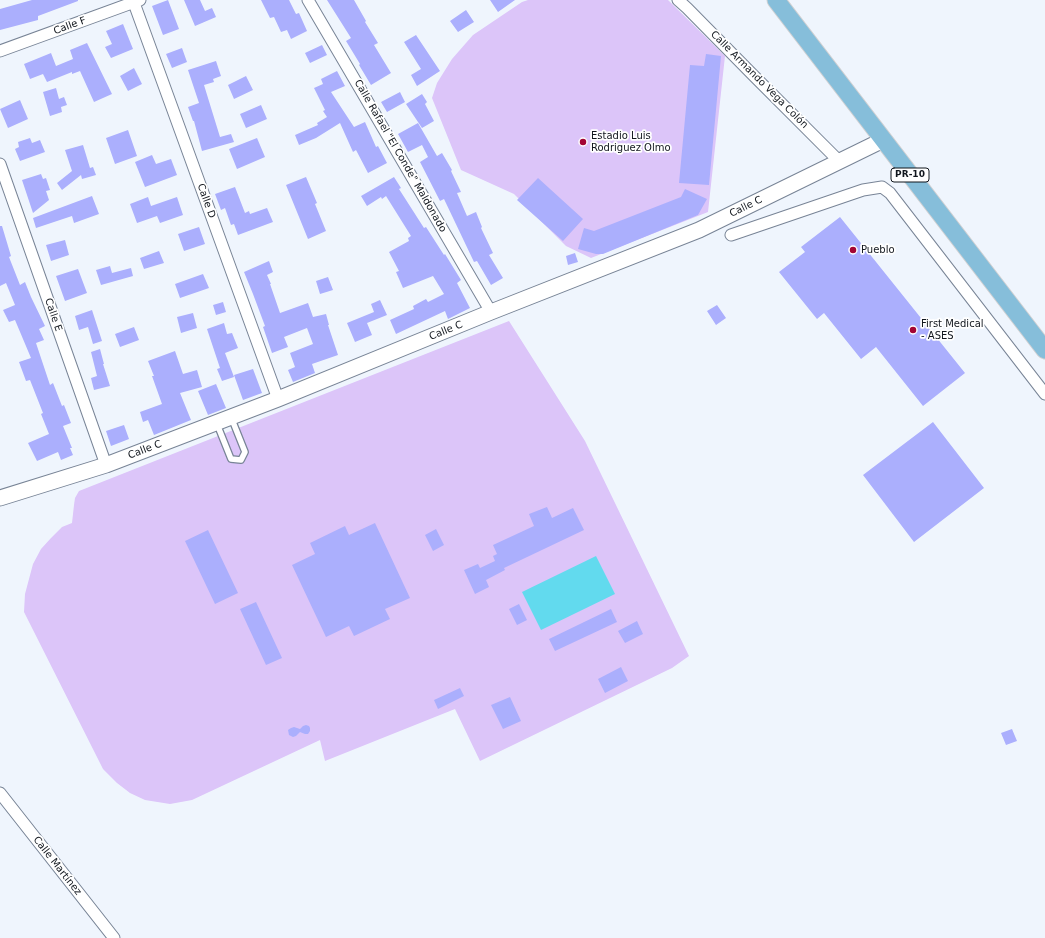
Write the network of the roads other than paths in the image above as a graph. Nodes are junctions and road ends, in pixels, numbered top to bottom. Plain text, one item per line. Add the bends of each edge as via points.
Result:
1 (308, 0) edge
2 (678, 0) edge
3 (776, 0) edge
4 (137, 1) edge
5 (688, 4) edge
6 (0, 51) edge
7 (883, 140) junction
8 (839, 161) junction
9 (0, 164) edge
10 (731, 235) dead end
11 (491, 312) junction
12 (1045, 350) edge
13 (1045, 394) edge
14 (278, 399) junction
15 (231, 417) junction
16 (216, 423) junction
17 (106, 465) junction
18 (0, 498) edge
19 (0, 793) edge
20 (114, 938) edge

1 - 11 street, Calle Rafael "El Conde" Maldonado
2 - 5 street, Calle Armando Vega Colón
3 - 7 main road, PR-10
4 - 6 street, Calle F
4 - 14 street, Calle D
5 - 8 street, Calle Armando Vega Colón via 754,76
7 - 8 street, Calle C
7 - 12 main road, PR-10
8 - 11 street, Calle C via 699,230
9 - 17 street, Calle E
10 - 13 street via 863,190 882,187 890,193
11 - 14 street, Calle C
14 - 15 street, Calle C
15 - 16 street, Calle C
15 - 16 lane via 245,452 242,460 230,459
16 - 17 street, Calle C
17 - 18 street, Calle C
19 - 20 street, Calle Martínez

